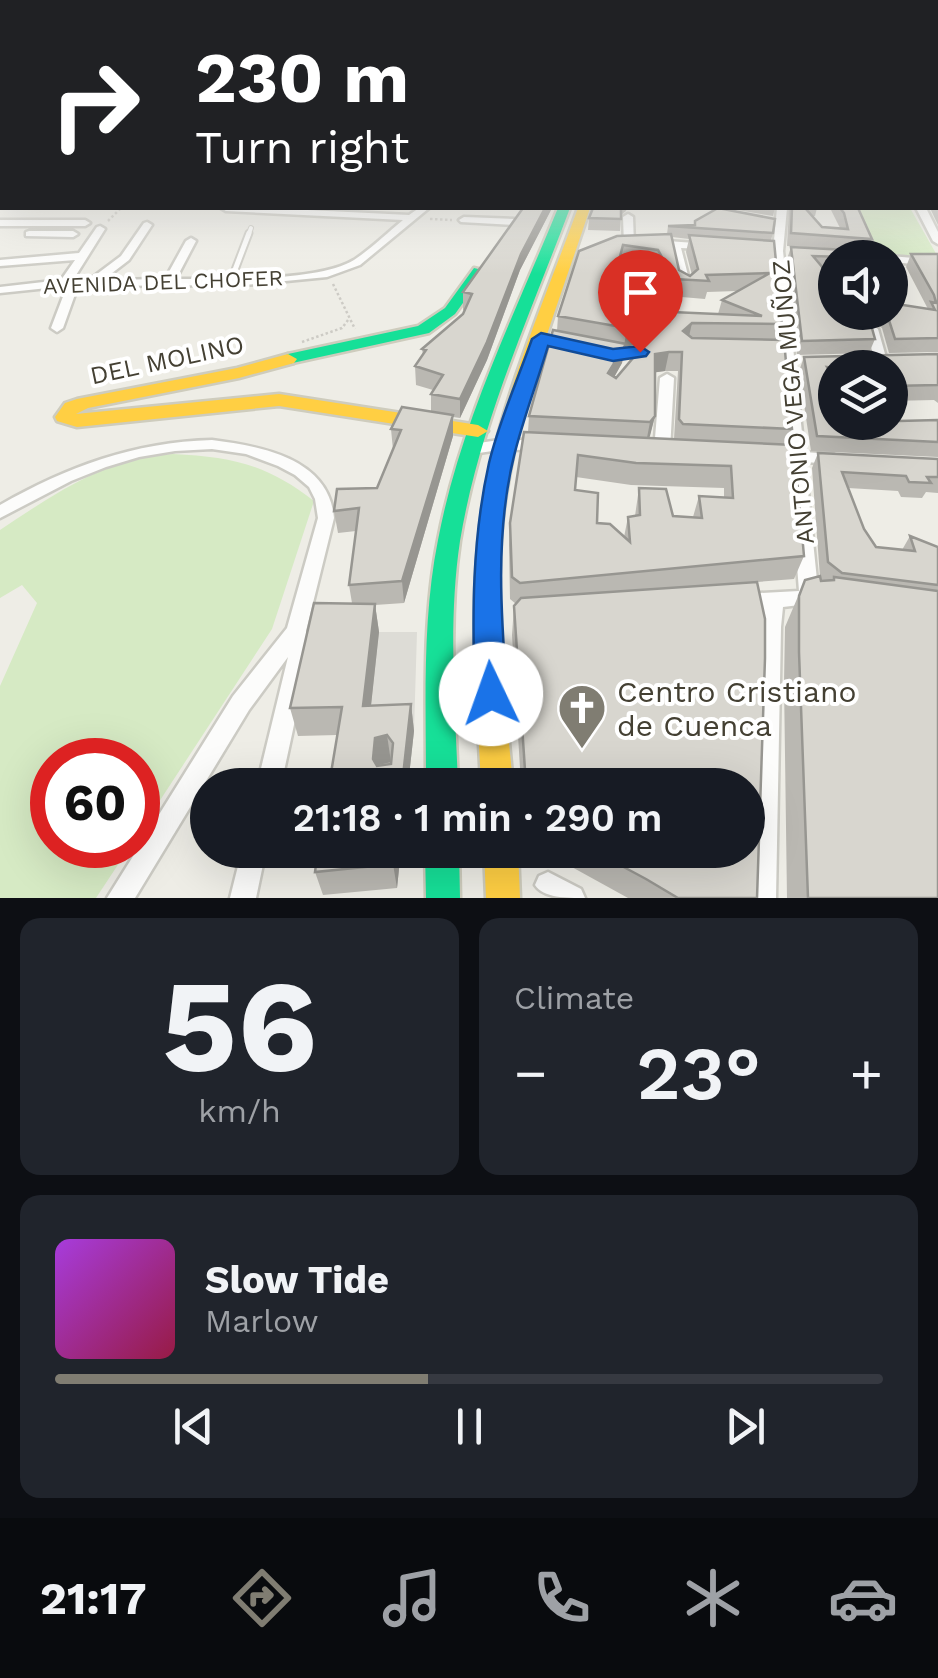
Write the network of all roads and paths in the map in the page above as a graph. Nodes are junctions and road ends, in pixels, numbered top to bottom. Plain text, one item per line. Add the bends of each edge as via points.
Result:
1 (120, 210) edge
2 (283, 210) edge
3 (421, 210) edge
4 (563, 210) edge
5 (584, 210) edge
6 (782, 210) edge
7 (922, 210) edge
8 (312, 211) edge
9 (518, 214) edge
10 (628, 217) dead end
11 (410, 218) junction
12 (464, 220) joint
13 (763, 222) edge
14 (0, 223) edge
15 (85, 223) dead end
16 (780, 224) junction
17 (862, 224) edge
18 (147, 225) dead end
19 (250, 228) dead end
20 (100, 229) joint
21 (0, 233) edge
22 (74, 234) dead end
23 (869, 240) edge
24 (191, 241) dead end
25 (938, 241) edge
26 (629, 244) junction
27 (675, 244) junction
28 (611, 246) edge
29 (713, 246) edge
30 (774, 251) junction
31 (796, 252) edge
32 (82, 256) junction
33 (908, 260) edge
34 (938, 262) edge
35 (0, 263) edge
36 (328, 274) junction
37 (93, 282) junction
38 (70, 283) junction
39 (168, 283) junction
40 (230, 283) junction
41 (685, 287) edge
42 (0, 290) edge
43 (349, 319) junction
44 (58, 328) dead end
45 (379, 340) junction
46 (317, 351) junction
47 (667, 378) dead end
48 (475, 440) junction
49 (506, 444) junction
50 (551, 446) edge
51 (643, 450) edge
52 (662, 450) junction
53 (679, 451) edge
54 (767, 455) edge
55 (799, 457) junction
56 (842, 460) edge
57 (0, 512) edge
58 (809, 596) junction
59 (775, 600) junction
60 (846, 601) edge
61 (718, 603) edge
62 (296, 630) junction
63 (273, 768) edge
64 (442, 768) edge
65 (496, 768) edge
66 (250, 868) edge
67 (442, 868) edge
68 (502, 868) edge
69 (548, 885) dead end
70 (120, 898) edge
71 (243, 898) edge
72 (443, 898) edge
73 (503, 898) edge
74 (572, 898) edge
75 (763, 898) edge

1 - 20 path
2 - 8 street
3 - 11 street, AVENIDA DEL CHOFER
4 - 48 main road
5 - 49 main road via 549,341
6 - 16 street, ANTONIO VEGA MUÑOZ
7 - 25 street
8 - 11 street
9 - 12 street
9 - 45 main road, DEL MOLINO via 439,322
10 - 26 street
11 - 12 path
11 - 36 street, AVENIDA DEL CHOFER via 356,263
13 - 16 street
14 - 15 street
16 - 30 street, ANTONIO VEGA MUÑOZ
17 - 23 lane
18 - 37 street via 124,258
19 - 40 lane
20 - 32 street
21 - 22 street
24 - 39 street
26 - 27 street
26 - 28 street
27 - 29 street
27 - 41 street
30 - 31 street
30 - 55 street, ANTONIO VEGA MUÑOZ
32 - 35 street
32 - 38 street
33 - 34 street
36 - 40 street, AVENIDA DEL CHOFER
36 - 43 path
37 - 38 street, AVENIDA DEL CHOFER
37 - 39 street, AVENIDA DEL CHOFER
38 - 42 street, AVENIDA DEL CHOFER
38 - 44 street
39 - 40 street, AVENIDA DEL CHOFER
43 - 45 path via 355,330
43 - 46 path via 342,328 302,342
45 - 46 main road, DEL MOLINO
46 - 48 main road, DEL MOLINO via 84,403 66,414 77,421 279,400 329,405
47 - 52 street
48 - 49 street
48 - 64 main road via 454,513 442,617
49 - 50 street
49 - 65 main road via 487,561
51 - 52 street
52 - 53 street
54 - 55 street
55 - 56 street
55 - 58 street, ANTONIO VEGA MUÑOZ
57 - 62 street via 82,470 152,451 212,446 266,454 306,474 326,504
58 - 59 street
58 - 60 street
59 - 61 street
59 - 75 street
62 - 63 street via 298,660
62 - 70 street via 241,704
66 - 71 street
67 - 72 main road
68 - 73 main road
69 - 74 street

